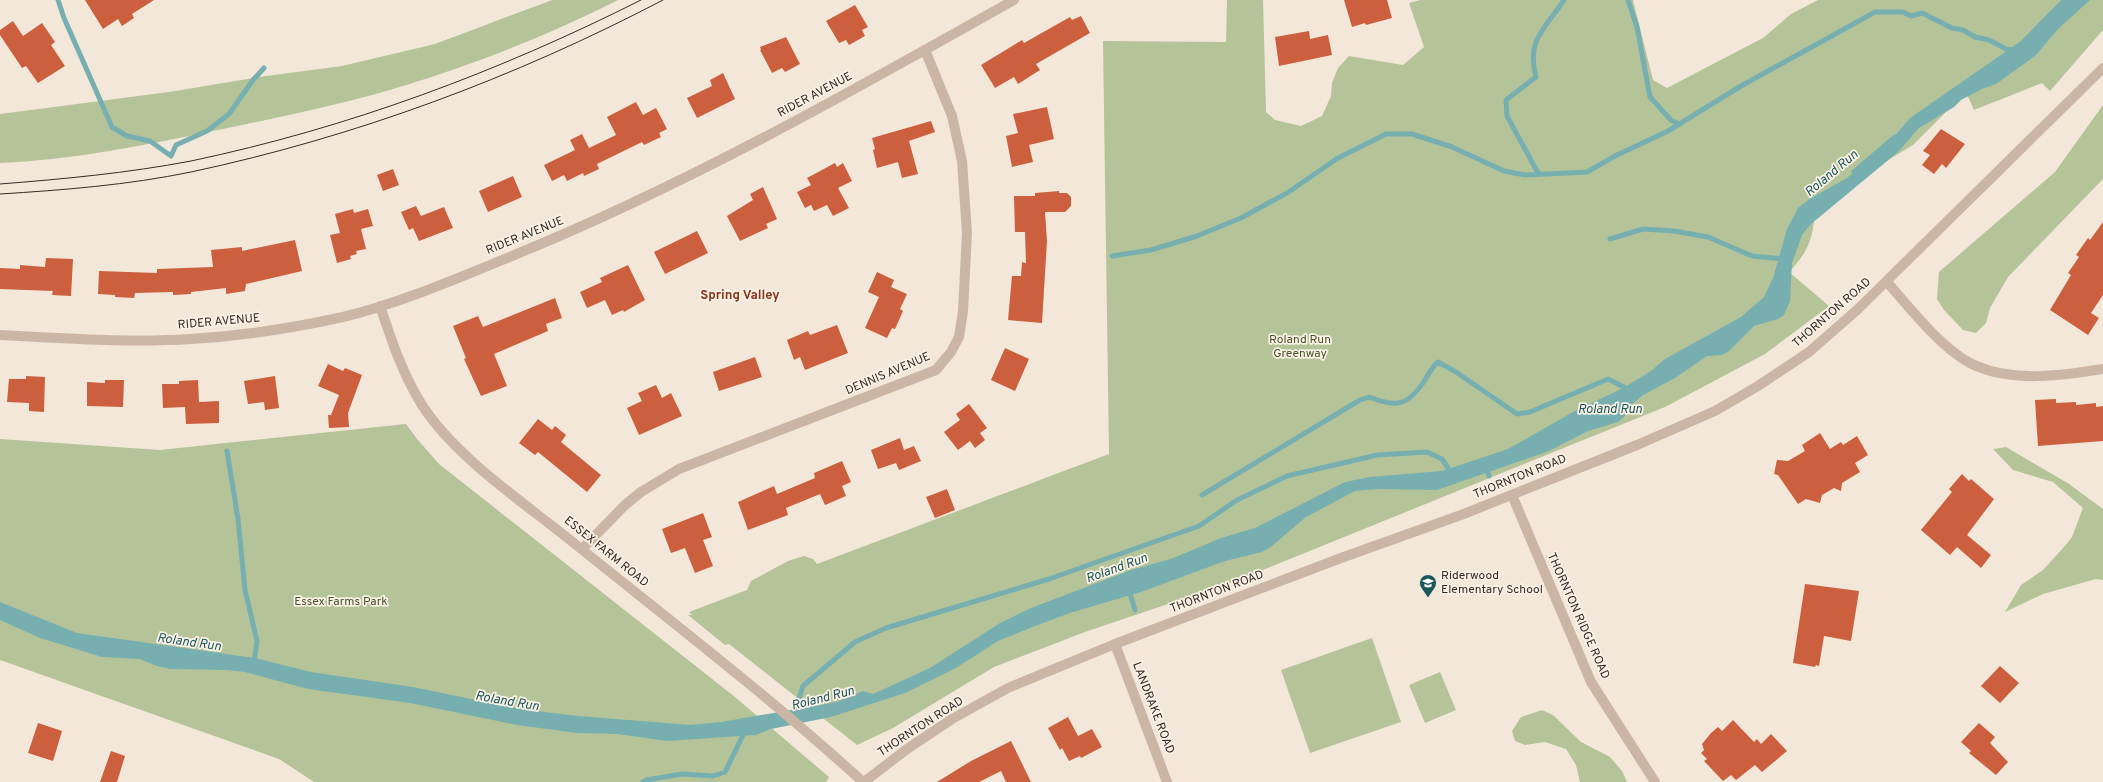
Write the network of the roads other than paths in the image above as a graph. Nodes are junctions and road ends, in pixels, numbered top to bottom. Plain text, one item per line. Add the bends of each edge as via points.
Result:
1 (1014, 0) edge
2 (925, 50) junction
3 (2103, 68) edge
4 (1887, 282) junction
5 (380, 306) junction
6 (0, 335) edge
7 (2103, 369) edge
8 (1512, 495) junction
9 (582, 549) junction
10 (1116, 644) junction
11 (863, 782) edge
12 (1167, 782) edge
13 (1655, 782) edge

1 - 2 street, RIDER AVENUE
2 - 5 street, RIDER AVENUE via 710,166 567,233
2 - 9 street, DENNIS AVENUE via 952,116 962,161 967,233 963,311 959,337 947,359 936,370 679,469 625,505
3 - 4 street, THORNTON ROAD
4 - 7 street via 1940,339 1969,362 1981,368 1998,373 2035,375
4 - 8 street, THORNTON ROAD via 1809,352 1715,411
5 - 6 street, RIDER AVENUE via 346,316 279,329 191,340
5 - 9 street, ESSEX FARM ROAD via 409,381 422,405 436,422 468,458
8 - 10 street, THORNTON ROAD
8 - 13 street, THORNTON RIDGE ROAD via 1592,682
9 - 11 street, ESSEX FARM ROAD via 804,728
10 - 11 street, THORNTON ROAD via 1008,688 952,719
10 - 12 street, LANDRAKE ROAD

